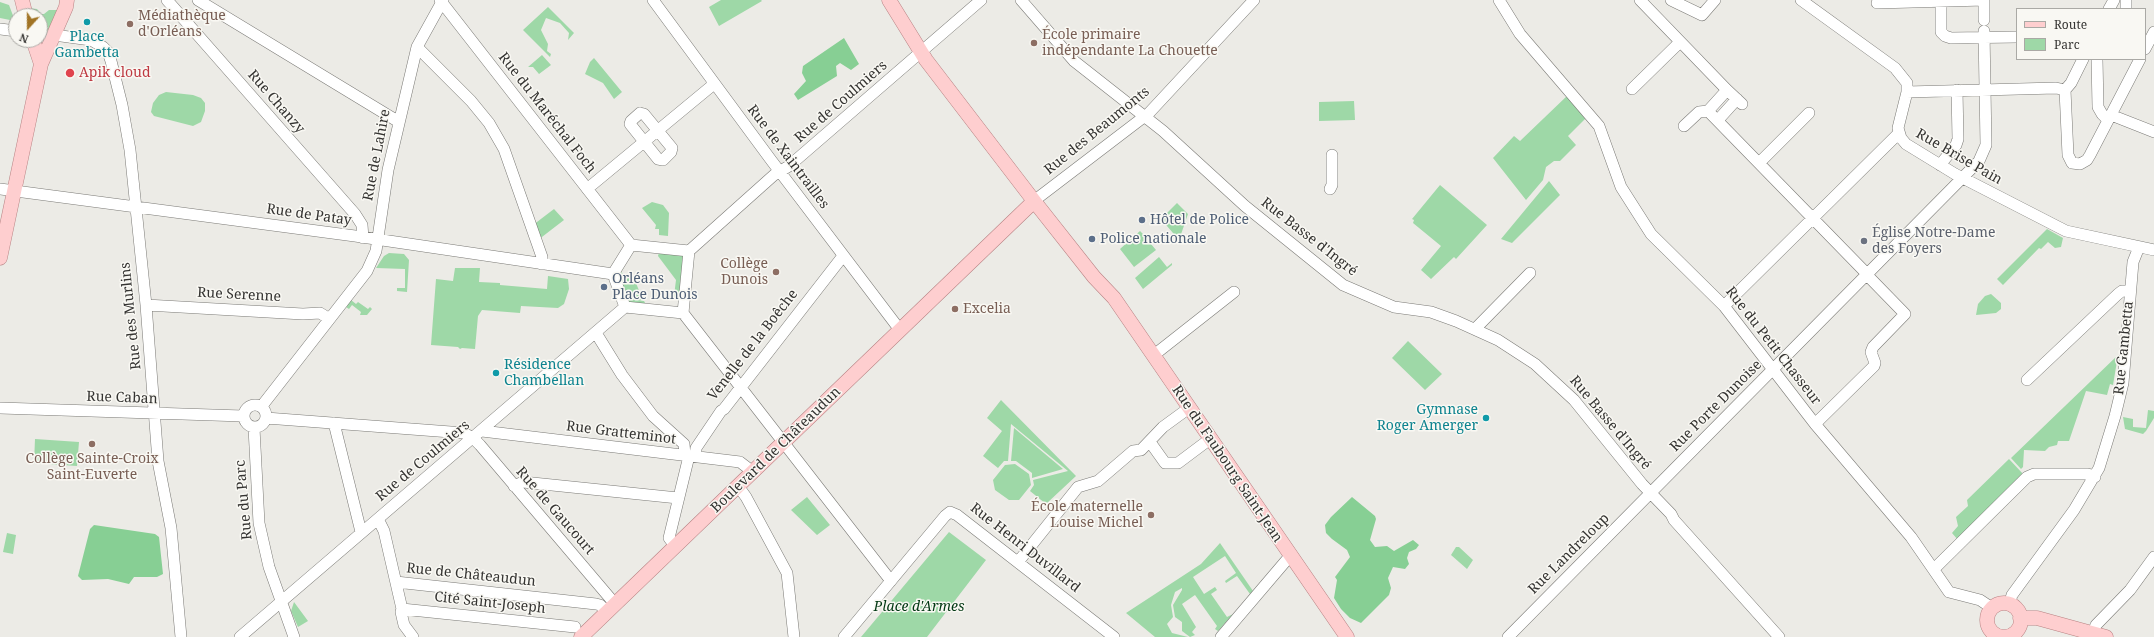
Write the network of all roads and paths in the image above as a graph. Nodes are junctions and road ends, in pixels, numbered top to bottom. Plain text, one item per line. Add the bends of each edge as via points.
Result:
1 (67, 0) edge
2 (167, 0) edge
3 (198, 0) edge
4 (653, 0) edge
5 (889, 0) edge
6 (981, 0) edge
7 (1021, 0) edge
8 (1254, 0) edge
9 (1499, 0) edge
10 (1640, 0) edge
11 (1671, 0) edge
12 (1714, 0) edge
13 (1801, 0) edge
14 (1984, 0) edge
15 (441, 1) edge
16 (1941, 1) junction
17 (1877, 3) dead end
18 (1984, 30) junction
19 (2153, 36) edge
20 (2016, 37) edge
21 (49, 38) edge
22 (1680, 42) junction
23 (2146, 46) edge
24 (36, 48) edge
25 (417, 48) junction
26 (920, 52) junction
27 (2082, 60) edge
28 (2097, 60) edge
29 (2137, 60) edge
30 (41, 64) junction
31 (714, 84) junction
32 (1632, 89) dead end
33 (1727, 90) junction
34 (1957, 90) junction
35 (1986, 90) junction
36 (2065, 90) junction
37 (1907, 92) junction
38 (1708, 111) junction
39 (1808, 113) dead end
40 (1144, 117) junction
41 (2109, 117) junction
42 (1718, 120) junction
43 (399, 122) junction
44 (1684, 126) dead end
45 (658, 130) junction
46 (2154, 132) edge
47 (1899, 133) junction
48 (644, 142) junction
49 (1332, 155) dead end
50 (1759, 163) junction
51 (1940, 165) junction
52 (780, 172) junction
53 (1963, 178) junction
54 (587, 189) junction
55 (1330, 189) dead end
56 (7, 190) edge
57 (1037, 202) junction
58 (135, 207) junction
59 (1814, 219) junction
60 (379, 224) junction
61 (362, 225) junction
62 (363, 238) junction
63 (378, 241) junction
64 (631, 245) junction
65 (2139, 247) junction
66 (2154, 250) edge
67 (689, 251) junction
68 (843, 256) junction
69 (0, 258) edge
70 (541, 264) junction
71 (1530, 273) dead end
72 (613, 274) junction
73 (1868, 275) junction
74 (1108, 290) junction
75 (2130, 291) junction
76 (1234, 292) dead end
77 (146, 305) junction
78 (1724, 306) junction
79 (625, 307) junction
80 (683, 313) junction
81 (328, 318) junction
82 (1475, 329) junction
83 (900, 330) junction
84 (596, 333) junction
85 (1154, 355) junction
86 (1773, 371) junction
87 (2027, 380) dead end
88 (741, 386) junction
89 (261, 407) junction
90 (0, 408) edge
91 (1189, 408) junction
92 (155, 414) junction
93 (243, 416) junction
94 (266, 418) junction
95 (334, 423) junction
96 (1815, 424) junction
97 (254, 428) junction
98 (482, 431) junction
99 (473, 438) junction
100 (1211, 440) junction
101 (1150, 442) junction
102 (784, 443) junction
103 (690, 456) junction
104 (753, 472) junction
105 (2095, 477) junction
106 (514, 486) junction
107 (738, 486) junction
108 (1651, 492) junction
109 (678, 498) junction
110 (378, 519) junction
111 (361, 532) junction
112 (675, 546) junction
113 (1290, 556) junction
114 (2154, 557) edge
115 (1018, 562) junction
116 (1934, 568) junction
117 (891, 581) junction
118 (396, 582) junction
119 (281, 602) junction
120 (2009, 604) junction
121 (611, 608) junction
122 (1992, 608) junction
123 (402, 609) junction
124 (2020, 618) junction
125 (578, 632) edge
126 (1995, 635) edge
127 (2100, 635) edge
128 (181, 637) edge
129 (240, 637) edge
130 (294, 637) edge
131 (413, 637) edge
132 (794, 637) edge
133 (844, 637) edge
134 (1114, 637) edge
135 (1221, 637) edge
136 (1347, 637) edge
137 (1508, 637) edge
138 (1779, 637) edge

1 - 21 main road
2 - 61 street, Rue Chanzy
3 - 43 street
4 - 31 street, Rue de Xaintrailles
5 - 26 main road, Rue du Faubourg Saint-Jean
6 - 26 street, Rue de Coulmiers
7 - 40 street, Rue Basse d'Ingré via 1074,61
8 - 40 street, Rue des Beaumonts
9 - 78 street, Rue du Petit Chasseur via 1517,30 1599,126 1621,187 1651,234
10 - 22 street
11 - 12 street via 1702,15
13 - 37 street via 1895,68 1907,83
14 - 16 street
14 - 18 street, Rue Porte Dunoise
15 - 25 street, Rue de Lahire
15 - 54 street, Rue du Maréchal Foch
16 - 17 street
16 - 18 street via 1941,32 1945,36
18 - 20 street
18 - 35 street, Rue Porte Dunoise
19 - 23 street
21 - 30 main road
21 - 58 street, Rue des Murlins via 91,40 100,43 108,52 122,105 130,150
22 - 32 street
22 - 33 street
24 - 30 main road
25 - 43 street, Rue de Lahire
25 - 70 street via 471,101 497,136 504,149 542,257
26 - 52 street, Rue de Coulmiers
26 - 57 main road, Rue du Faubourg Saint-Jean via 987,138 1002,152
27 - 36 street
28 - 41 street via 2098,107 2102,114
29 - 41 street
30 - 56 main road
31 - 45 street
31 - 52 street, Rue de Xaintrailles
33 - 38 street
33 - 42 street via 1739,102
34 - 35 street
34 - 37 street
34 - 51 street via 1958,140
35 - 36 street
35 - 53 street, Rue Porte Dunoise via 1986,149
36 - 41 street via 2068,155 2072,163 2084,163
37 - 47 street, Rue Brise Pain via 1898,125
38 - 42 street
38 - 44 street via 1699,112
39 - 50 street
40 - 57 street, Rue des Beaumonts
40 - 82 street, Rue Basse d'Ingré via 1205,167 1245,206 1343,285 1394,307 1431,312
41 - 46 street
42 - 50 street
43 - 60 street, Rue de Lahire
45 - 48 street
45 - 48 street via 644,114 640,113 630,124
45 - 48 street via 672,148 663,160 658,159
47 - 51 street, Rue Brise Pain via 1906,144
47 - 59 street
48 - 54 street
49 - 55 street
50 - 59 street
51 - 53 street, Rue Brise Pain
52 - 67 street, Rue de Coulmiers
52 - 68 street, Rue de Xaintrailles
53 - 65 street, Rue Brise Pain via 2066,231
53 - 73 street, Rue Porte Dunoise
54 - 64 street, Rue du Maréchal Foch
56 - 58 street, Rue de Patay
56 - 69 main road
57 - 74 main road, Rue du Faubourg Saint-Jean via 1094,277
57 - 74 main road, Rue du Faubourg Saint-Jean via 1086,257
57 - 83 main road, Boulevard de Châteaudun
58 - 62 street, Rue de Patay
58 - 77 street, Rue des Murlins
59 - 73 street
59 - 78 street
60 - 61 street
60 - 63 street, Rue de Lahire
61 - 62 street
62 - 63 street, Rue de Patay
63 - 70 street, Rue de Patay
63 - 81 street, Rue de Lahire via 367,271
64 - 67 street
64 - 72 street
65 - 66 street
65 - 75 street, Rue Gambetta via 2133,262
67 - 80 street
68 - 83 street, Rue de Xaintrailles
68 - 88 street, Venelle de la Boêche
70 - 72 street, Rue de Patay
71 - 82 street
72 - 79 street
73 - 86 street, Rue Porte Dunoise
73 - 96 street via 1905,314 1873,348 1871,352 1876,363 1874,366
74 - 85 main road, Rue du Faubourg Saint-Jean
75 - 87 street via 2118,294
75 - 105 street, Rue Gambetta via 2123,383
76 - 85 street
77 - 81 street, Rue Serenne via 320,313
77 - 92 street, Rue des Murlins
78 - 86 street, Rue du Petit Chasseur
79 - 80 street
79 - 84 street, Rue de Coulmiers
80 - 88 street
81 - 89 street, Rue de Lahire
82 - 108 street, Rue Basse d'Ingré via 1532,361 1546,373 1574,400
83 - 102 main road, Boulevard de Châteaudun
84 - 98 street, Rue de Coulmiers
84 - 103 street via 622,375 649,411 684,444
85 - 91 main road, Rue du Faubourg Saint-Jean
86 - 96 street, Rue du Petit Chasseur
86 - 108 street, Rue Porte Dunoise
88 - 102 street
88 - 103 street, Venelle de la Boêche
89 - 93 street via 248,407
89 - 94 street
90 - 92 street, Rue Caban
91 - 100 main road, Rue du Faubourg Saint-Jean
91 - 101 street via 1163,427
92 - 93 street, Rue Caban
92 - 128 street, Rue des Murlins via 158,461 171,528
93 - 97 street via 247,425
94 - 95 street
94 - 97 street via 261,426
95 - 99 street via 451,431 464,433
95 - 111 street
96 - 116 street, Rue du Petit Chasseur via 1911,537
97 - 119 street, Rue du Parc via 259,523 269,567
98 - 99 street, Rue de Coulmiers
98 - 103 street, Rue Gratteminot
99 - 106 street, Rue de Gaucourt
99 - 110 street, Rue de Coulmiers
100 - 101 street via 1178,463 1165,463
100 - 113 main road, Rue du Faubourg Saint-Jean
101 - 115 street via 1141,450 1133,451 1098,481 1078,487
102 - 104 main road, Boulevard de Châteaudun
102 - 117 street
103 - 104 street, Rue Gratteminot via 740,462
103 - 109 street, Venelle de la Boêche
104 - 107 main road, Boulevard de Châteaudun
105 - 116 street via 2088,474 2034,474
105 - 120 street, Rue Gambetta via 2012,595
106 - 109 street via 523,482
106 - 121 street, Rue de Gaucourt
107 - 112 main road, Boulevard de Châteaudun
107 - 132 street via 787,573
108 - 137 street, Rue Landreloup
108 - 138 street, Rue Basse d'Ingré
109 - 112 street, Venelle de la Boêche via 669,538
110 - 111 street, Rue de Coulmiers
110 - 118 street, Rue de Châteaudun via 382,524
111 - 119 street, Rue de Coulmiers
112 - 121 main road, Boulevard de Châteaudun
113 - 135 street
113 - 136 main road, Rue du Faubourg Saint-Jean
114 - 127 street via 2130,590 2096,625
115 - 117 street, Rue Henri Duvillard via 950,512
115 - 134 street, Rue Henri Duvillard
116 - 122 street, Rue du Petit Chasseur via 1949,592 1980,600
117 - 133 street
118 - 121 street, Rue de Châteaudun via 596,604
118 - 123 street
119 - 129 street, Rue de Coulmiers
119 - 130 street, Rue du Parc
120 - 122 main road via 2000,604
120 - 124 main road
121 - 125 main road, Boulevard de Châteaudun
122 - 126 main road via 1987,617
123 - 125 street, Cité Saint-Joseph
123 - 131 street via 400,612 404,625
124 - 126 main road via 2016,632
124 - 127 main road via 2037,618

